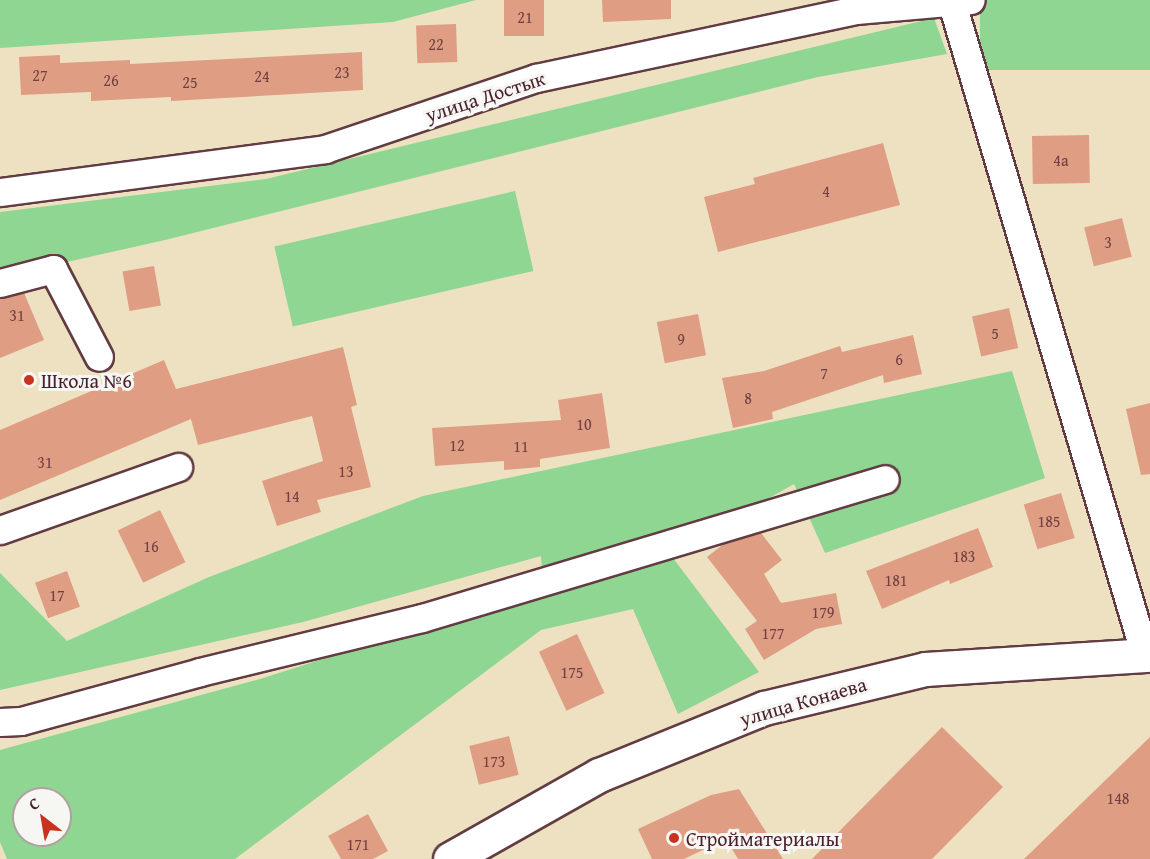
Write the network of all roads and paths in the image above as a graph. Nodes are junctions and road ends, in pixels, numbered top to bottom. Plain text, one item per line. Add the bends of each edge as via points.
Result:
1 (958, 1) edge
2 (0, 192) edge
3 (0, 283) edge
4 (99, 357) dead end
5 (178, 467) dead end
6 (885, 479) dead end
7 (0, 530) edge
8 (1148, 655) edge
9 (0, 722) edge
10 (457, 857) edge

1 - 2 street, улица Достык via 856,10 536,78 325,149
1 - 8 street
3 - 4 street via 52,269
5 - 7 street
6 - 9 street via 422,618 21,721
8 - 10 main road, улица Конаева via 925,669 764,708 599,775

